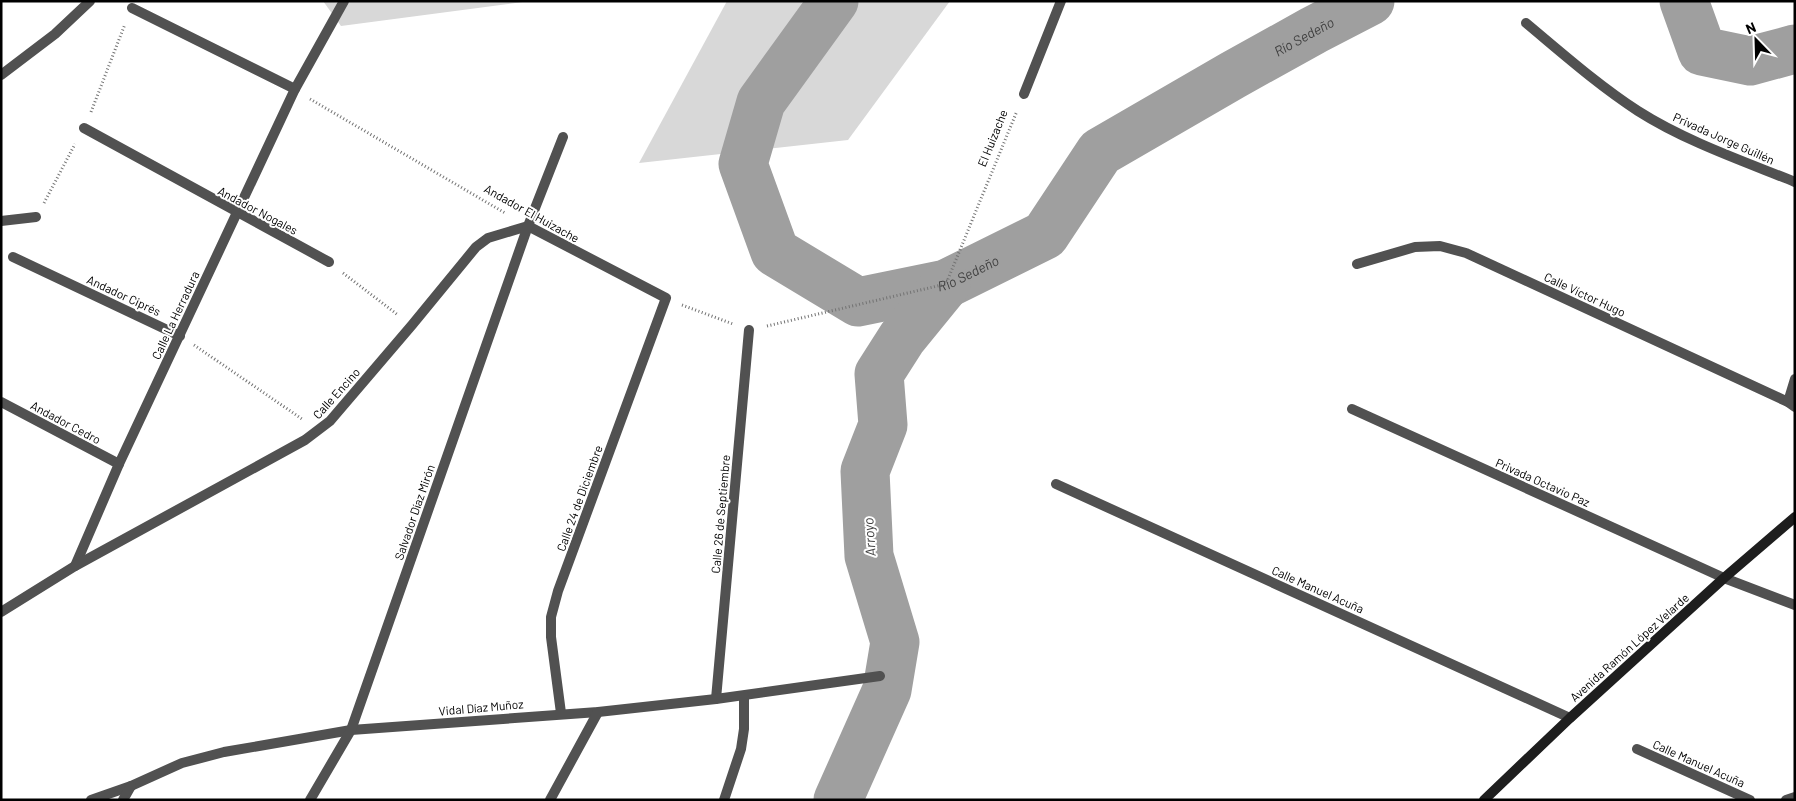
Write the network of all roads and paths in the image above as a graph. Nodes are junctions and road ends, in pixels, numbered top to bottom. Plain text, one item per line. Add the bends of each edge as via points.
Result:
1 (90, 1) edge
2 (344, 1) edge
3 (1061, 1) edge
4 (132, 8) dead end
5 (1526, 23) dead end
6 (1, 75) edge
7 (294, 90) junction
8 (1024, 94) joint
9 (84, 128) dead end
10 (563, 137) dead end
11 (1795, 182) edge
12 (237, 213) junction
13 (36, 217) dead end
14 (1, 221) edge
15 (528, 226) junction
16 (13, 257) dead end
17 (329, 262) joint
18 (1357, 264) dead end
19 (666, 298) junction
20 (412, 325) junction
21 (749, 330) junction
22 (180, 336) junction
23 (1795, 379) edge
24 (1, 402) edge
25 (1791, 404) edge
26 (1352, 408) dead end
27 (319, 430) junction
28 (119, 464) junction
29 (1056, 484) dead end
30 (1795, 517) edge
31 (75, 566) junction
32 (1724, 578) junction
33 (1795, 605) edge
34 (1, 612) edge
35 (880, 676) dead end
36 (744, 696) junction
37 (716, 699) junction
38 (598, 712) junction
39 (561, 713) junction
40 (1570, 718) junction
41 (351, 730) junction
42 (1637, 749) dead end
43 (131, 786) junction
44 (1795, 797) edge
45 (91, 800) edge
46 (123, 800) edge
47 (310, 800) edge
48 (550, 800) edge
49 (724, 800) edge
50 (1484, 800) edge
51 (1750, 800) edge
52 (1786, 800) edge

1 - 6 street via 55,34
2 - 7 street, Calle La Herradura
3 - 8 street
4 - 7 street
5 - 11 street, Privada Jorge Guillén via 1603,87 1639,112 1698,142
7 - 12 street, Calle La Herradura
7 - 15 path, Andador El Huizache
8 - 21 path, El Huizache via 946,284
9 - 12 street, Andador Nogales
10 - 15 street, Salvador Díaz Mirón
12 - 17 street, Andador Nogales
12 - 22 street, Calle La Herradura
13 - 14 street
15 - 19 street, Andador El Huizache
15 - 20 street, Calle Encino via 488,238 476,247
15 - 41 street, Salvador Díaz Mirón
16 - 22 street, Andador Ciprés
17 - 20 path
18 - 25 street, Calle Víctor Hugo via 1415,247 1440,246 1466,252
19 - 21 path
19 - 39 street, Calle 24 de Diciembre via 555,600 551,637
20 - 27 street, Calle Encino
21 - 37 street, Calle 26 de Septiembre
22 - 27 path
22 - 28 street, Calle La Herradura
23 - 25 street
24 - 28 street, Andador Cedro
26 - 32 street, Privada Octavio Paz
27 - 31 street, Calle Encino
28 - 31 street, Calle La Herradura
29 - 40 street, Calle Manuel Acuña
30 - 32 main road, Avenida Ramón López Velarde
31 - 34 street
32 - 33 street, Privada Octavio Paz
32 - 40 main road, Avenida Ramón López Velarde
35 - 36 street, Vidal Díaz Muñoz
36 - 37 street, Vidal Díaz Muñoz
36 - 49 street via 741,749
37 - 38 street, Vidal Díaz Muñoz
38 - 39 street, Vidal Díaz Muñoz
38 - 48 street
39 - 41 street, Vidal Díaz Muñoz
40 - 50 main road, Avenida Ramón López Velarde
41 - 43 street, Vidal Díaz Muñoz via 224,752 182,763
41 - 47 street, Salvador Díaz Mirón
42 - 51 street, Calle Manuel Acuña
43 - 45 street, Vidal Díaz Muñoz
43 - 46 street
44 - 52 street

